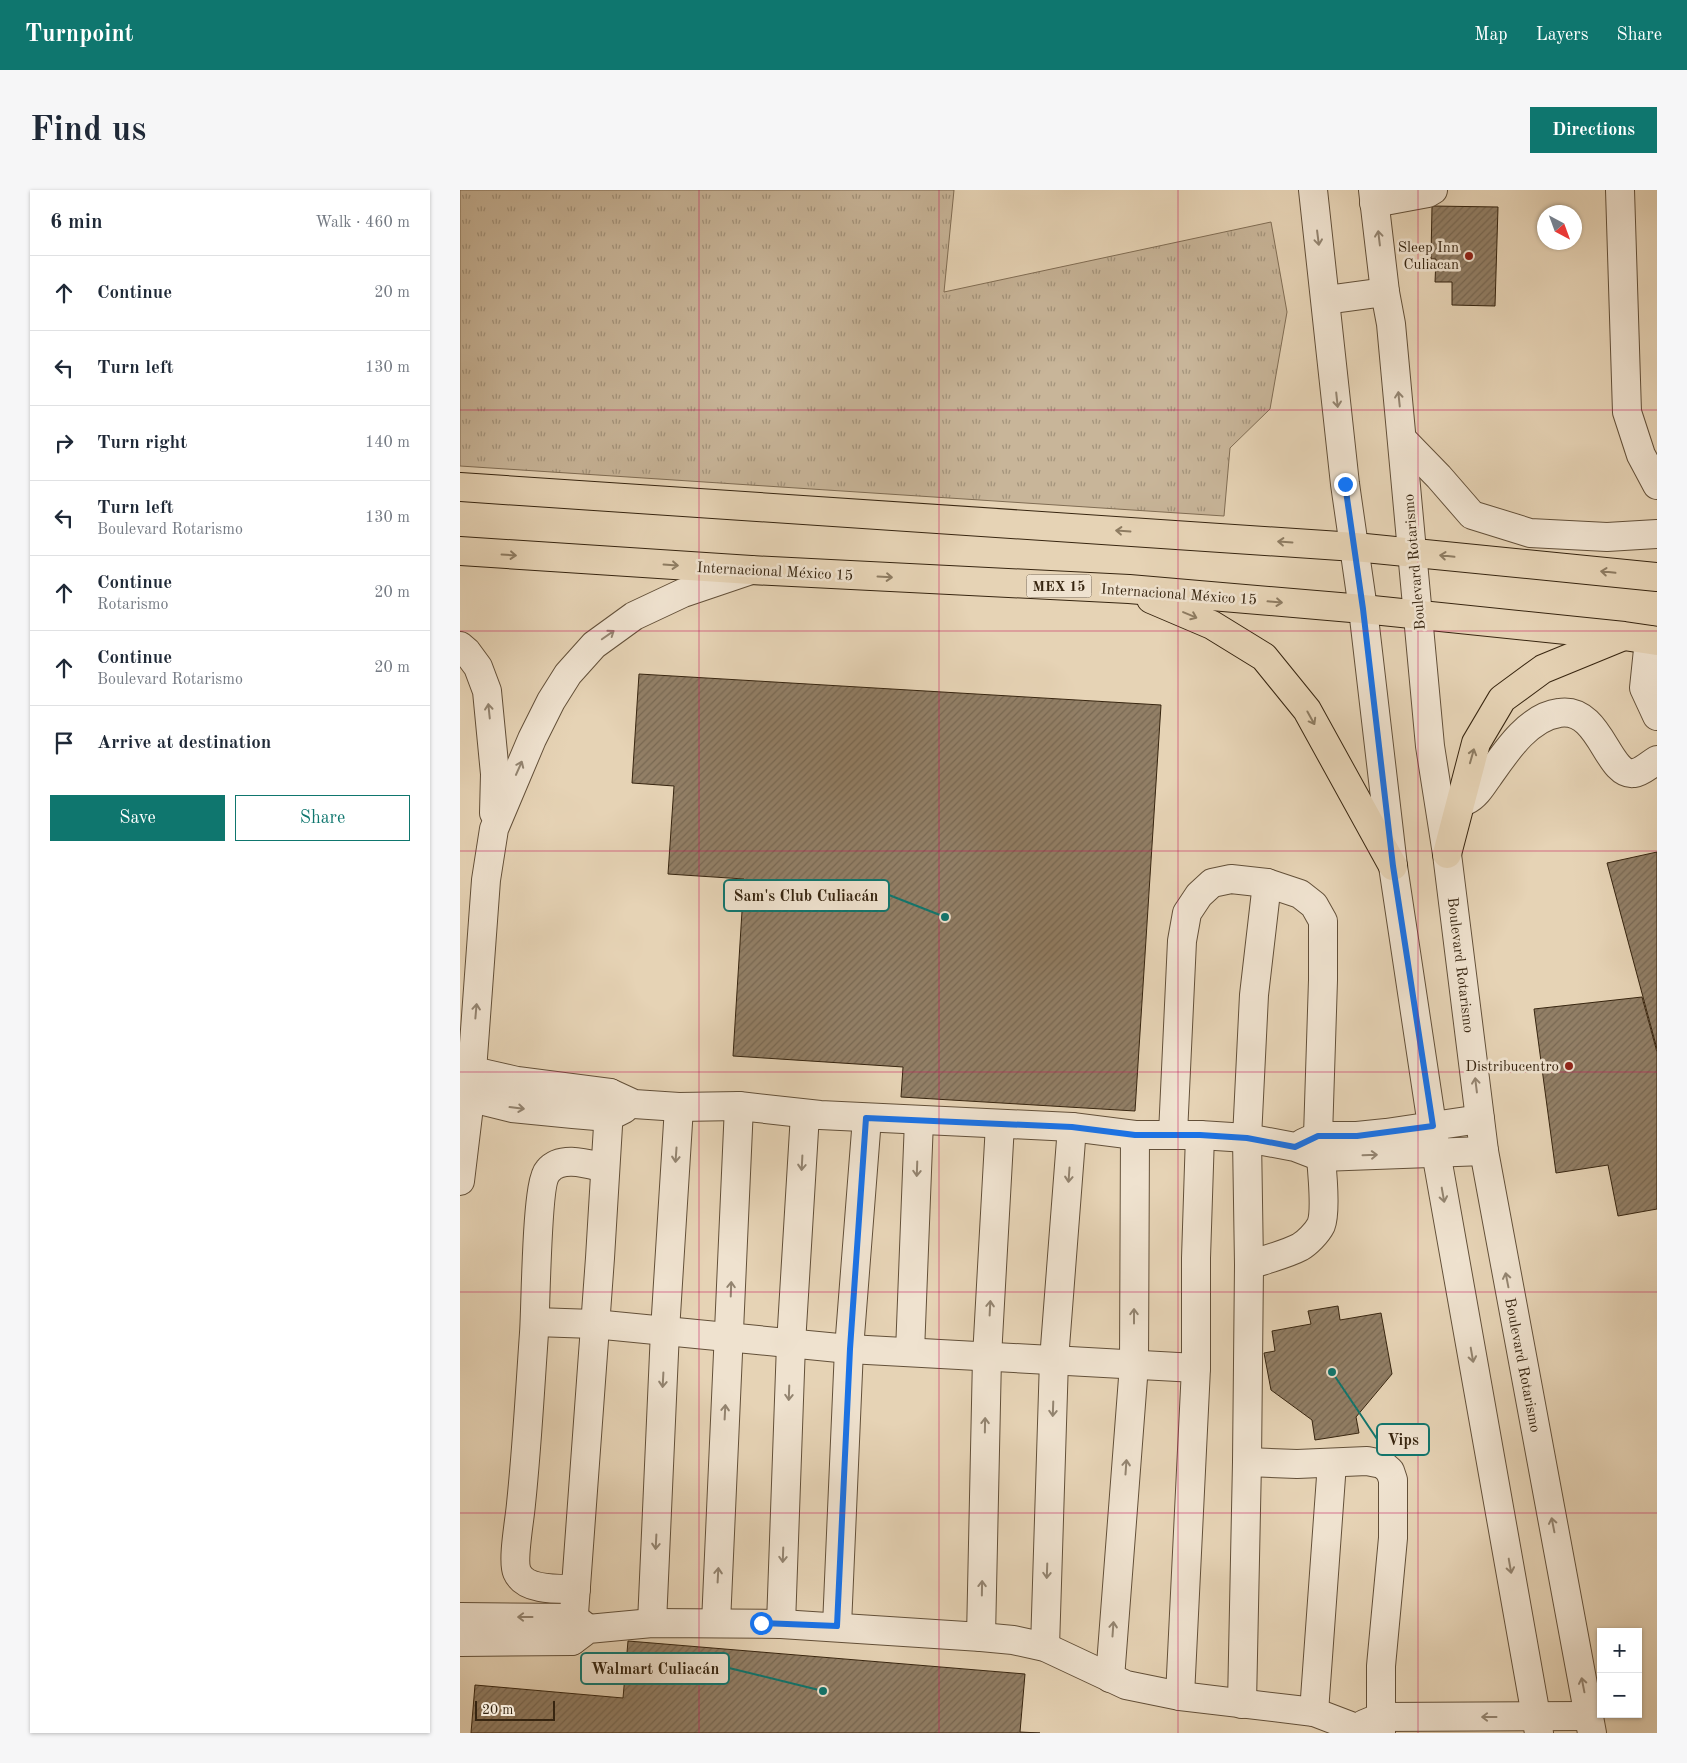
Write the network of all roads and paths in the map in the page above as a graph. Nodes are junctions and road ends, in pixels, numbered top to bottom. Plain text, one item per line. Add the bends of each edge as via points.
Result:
1 (1312, 190) edge
2 (1433, 190) edge
3 (1620, 190) edge
4 (1374, 197) edge
5 (1385, 292) junction
6 (1326, 300) junction
7 (1403, 440) junction
8 (1657, 485) edge
9 (460, 487) edge
10 (1657, 534) edge
11 (1355, 547) junction
12 (460, 552) edge
13 (1413, 552) junction
14 (751, 570) junction
15 (1657, 577) edge
16 (1129, 589) junction
17 (1363, 609) junction
18 (1418, 616) junction
19 (1643, 639) edge
20 (460, 646) edge
21 (1657, 716) edge
22 (1657, 760) edge
23 (1460, 800) junction
24 (494, 829) junction
25 (1447, 854) junction
26 (1393, 866) junction
27 (1267, 883) junction
28 (465, 1083) edge
29 (609, 1104) junction
30 (739, 1106) junction
31 (679, 1107) junction
32 (805, 1114) junction
33 (866, 1118) junction
34 (1480, 1119) junction
35 (919, 1120) junction
36 (1000, 1124) junction
37 (1072, 1127) junction
38 (1173, 1134) junction
39 (1135, 1135) junction
40 (1200, 1135) junction
41 (1247, 1138) junction
42 (1434, 1139) junction
43 (1311, 1147) junction
44 (1484, 1151) junction
45 (605, 1168) junction
46 (460, 1181) edge
47 (1249, 1265) junction
48 (535, 1322) junction
49 (594, 1324) junction
50 (666, 1331) junction
51 (729, 1337) junction
52 (791, 1344) junction
53 (850, 1349) junction
54 (910, 1352) junction
55 (987, 1357) junction
56 (1054, 1360) junction
57 (1134, 1365) junction
58 (1196, 1368) junction
59 (1247, 1462) junction
60 (1332, 1462) junction
61 (576, 1590) junction
62 (460, 1617) edge
63 (652, 1623) junction
64 (716, 1623) junction
65 (781, 1624) junction
66 (837, 1626) junction
67 (578, 1629) junction
68 (981, 1636) junction
69 (460, 1642) edge
70 (1045, 1647) junction
71 (1110, 1678) junction
72 (1180, 1696) junction
73 (1242, 1704) junction
74 (1314, 1712) junction
75 (1590, 1724) edge
76 (1538, 1725) edge
77 (1370, 1728) edge

1 -> 6 street
2 - 4 street
3 - 8 street via 1627,412 1641,455
5 -> 4 street, Boulevard Rotarismo
5 - 6 street
7 -> 5 street, Boulevard Rotarismo
6 -> 11 street via 1345,484
7 - 10 street via 1472,515 1530,533 1607,537
7 - 13 street, Boulevard Rotarismo
11 -> 9 main road
11 - 13 main road
11 - 17 street
12 -> 14 main road, Internacional México 15 / MEX 15
15 -> 13 main road
13 - 18 street, Boulevard Rotarismo
14 -> 16 main road, Internacional México 15 / MEX 15
24 -> 14 street via 517,771 551,701 568,674 594,644 634,616 683,593
16 -> 17 main road, Internacional México 15 / MEX 15
16 -> 26 main road via 1212,625 1264,656 1307,710
17 - 18 main road, Internacional México 15 / MEX 15
17 - 26 street
18 - 19 main road, Internacional México 15 / MEX 15
18 - 25 street, Boulevard Rotarismo via 1430,746
19 - 21 street via 1644,688
23 -> 19 main road via 1476,743 1502,699 1543,669
24 -> 20 street via 495,774 487,691 478,667
22 - 23 street via 1633,773 1625,771 1614,761 1583,717 1568,711 1550,714 1528,729 1501,758 1478,791 1468,800
23 - 25 main road
28 -> 24 street
34 -> 25 street, Boulevard Rotarismo
26 - 42 street
27 - 38 street via 1231,879 1212,883 1199,894 1187,913 1182,941
27 - 41 street via 1254,995
27 - 43 street via 1300,894 1314,906 1323,920 1323,980
28 - 29 street via 512,1108
28 - 46 street
29 - 31 street
29 - 45 street
30 - 31 street
30 - 32 street
51 -> 30 street
31 -> 50 street
32 - 33 street
32 -> 52 street
33 - 35 street
33 - 53 street
34 - 42 street
34 - 44 street, Boulevard Rotarismo
35 - 36 street
35 -> 54 street
36 - 37 street
55 -> 36 street
37 - 39 street
37 -> 56 street
38 - 39 street
38 - 40 street
57 -> 39 street
40 - 41 street
40 - 58 street
41 - 43 street
41 - 47 street
42 - 43 street via 1357,1136
42 - 44 street
42 -> 76 street
43 - 47 street via 1323,1208 1321,1224 1300,1247
75 -> 44 street, Boulevard Rotarismo
45 - 48 street via 562,1162 547,1171 543,1178
45 - 49 street
47 - 59 street
48 - 49 street
48 - 61 street via 516,1570 528,1583
49 - 50 street
49 - 61 street
50 - 51 street
50 -> 63 street
51 - 52 street
64 -> 51 street
52 - 53 street
52 -> 65 street
53 - 54 street
53 - 66 street
54 - 55 street
55 - 56 street
68 -> 55 street
56 - 57 street
56 -> 70 street
57 - 58 street
71 -> 57 street
58 - 72 street
59 - 60 street
59 - 73 street
60 - 74 street
60 - 77 street via 1382,1464 1390,1471 1393,1480 1393,1538 1381,1666
61 - 67 street
67 -> 62 street
63 - 64 street
63 - 67 street
64 - 65 street
65 - 66 street
66 - 68 street
67 - 69 street
68 - 70 street
70 - 71 street
71 - 72 street via 1126,1685
72 - 73 street
73 - 74 street
74 - 77 street
75 - 76 street
76 -> 77 street

